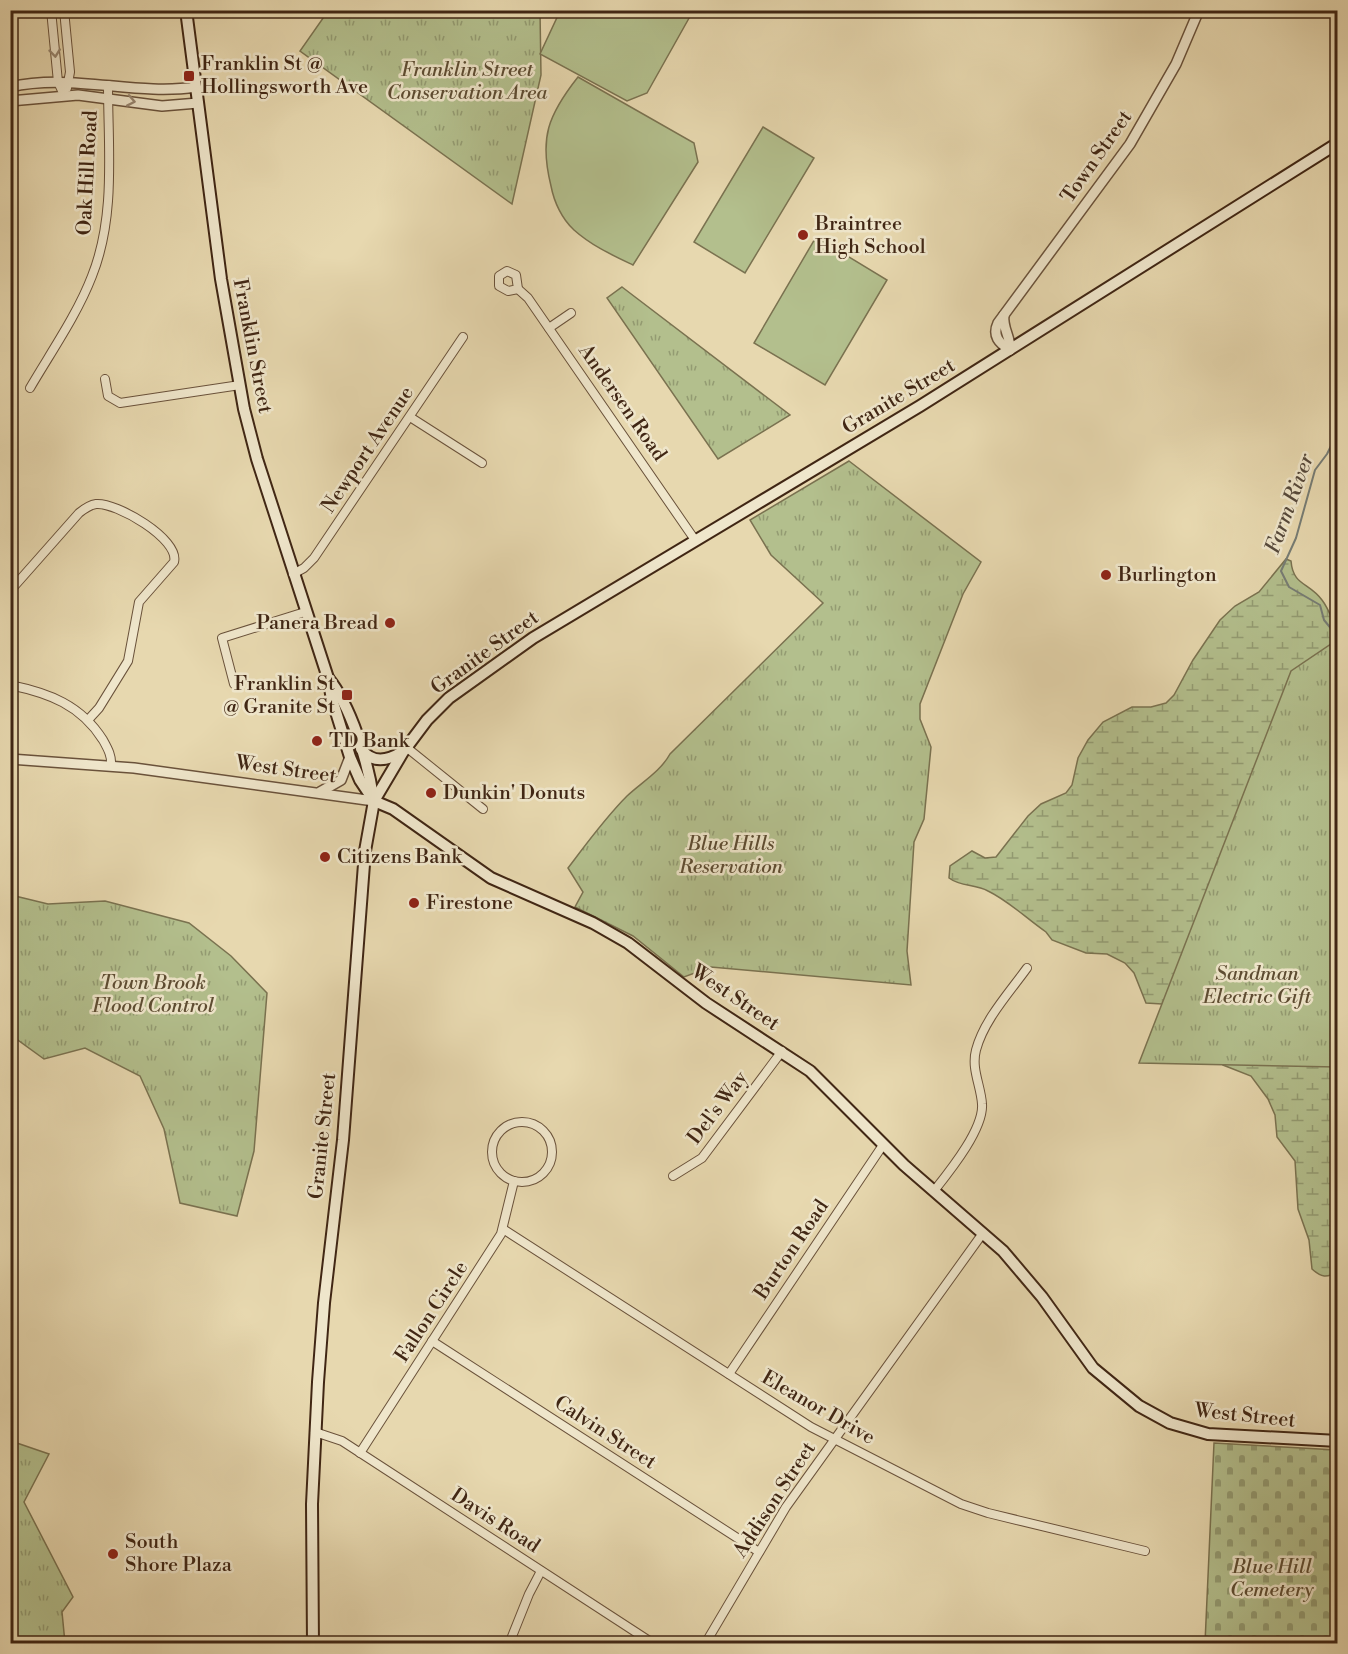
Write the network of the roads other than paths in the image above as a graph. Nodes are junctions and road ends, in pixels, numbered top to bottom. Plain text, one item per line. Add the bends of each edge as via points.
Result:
1 (51, 10) edge
2 (64, 10) edge
3 (186, 10) edge
4 (1199, 10) edge
5 (69, 81) junction
6 (58, 82) junction
7 (108, 85) junction
8 (10, 87) edge
9 (196, 87) junction
10 (64, 95) junction
11 (108, 97) junction
12 (10, 101) edge
13 (198, 103) junction
14 (1338, 142) edge
15 (518, 289) dead end
16 (571, 313) dead end
17 (549, 328) junction
18 (463, 337) dead end
19 (1010, 350) junction
20 (105, 379) dead end
21 (240, 385) junction
22 (30, 388) dead end
23 (410, 417) junction
24 (482, 464) dead end
25 (695, 540) junction
26 (293, 574) junction
27 (10, 591) edge
28 (305, 612) junction
29 (328, 678) junction
30 (234, 684) dead end
31 (10, 685) edge
32 (88, 720) junction
33 (359, 747) junction
34 (404, 750) junction
35 (350, 757) junction
36 (10, 759) edge
37 (111, 766) junction
38 (318, 792) junction
39 (374, 801) junction
40 (483, 809) dead end
41 (1027, 968) dead end
42 (782, 1051) junction
43 (884, 1144) junction
44 (673, 1176) dead end
45 (514, 1181) junction
46 (934, 1191) junction
47 (503, 1229) junction
48 (983, 1233) junction
49 (432, 1341) junction
50 (729, 1374) junction
51 (315, 1432) junction
52 (834, 1439) junction
53 (1338, 1441) edge
54 (360, 1453) junction
55 (1144, 1551) dead end
56 (759, 1552) junction
57 (541, 1571) junction
58 (313, 1644) edge
59 (509, 1644) edge
60 (654, 1644) edge
61 (705, 1644) edge

1 -> 6 street
2 - 5 street
3 - 9 main road, Franklin Street
4 - 19 street, Town Street via 1176,64 1130,144 996,327 995,334
5 - 6 street
5 - 7 street
5 - 10 street
6 - 8 street
6 - 10 street
7 - 9 street via 160,90
7 - 11 street, Oak Hill Road
9 - 13 main road, Franklin Street
10 - 11 street
10 - 12 street
11 -> 13 street via 162,106
11 - 22 street, Oak Hill Road via 107,208 100,252 86,291
13 - 21 main road, Franklin Street via 221,279
14 - 19 main road, Granite Street
15 - 17 street, Andersen Road
16 - 17 street
17 - 25 street, Andersen Road
18 - 23 street, Newport Avenue
19 - 25 main road, Granite Street
20 - 21 street via 108,396 120,404
21 - 26 main road, Franklin Street via 257,459
23 - 24 street
23 - 26 street, Newport Avenue via 314,558
25 - 34 main road, Granite Street via 473,678 437,709
26 - 28 main road, Franklin Street
27 - 32 street via 79,513 92,505 117,509 153,530 171,546 174,562 137,607 128,661
28 - 29 main road, Franklin Street
28 - 30 street via 222,638
29 - 33 main road, Franklin Street via 342,697
29 - 35 main road, Franklin Street
31 - 32 street via 56,697
32 - 37 street via 108,749
33 - 34 main road via 376,760
33 - 39 main road, Franklin Street
34 - 39 main road, Granite Street
34 - 40 street
35 - 38 street via 341,780
35 - 39 main road, Franklin Street
36 - 37 street, West Street
37 - 38 street, West Street
38 - 39 street, West Street
39 - 42 main road, West Street via 393,809 491,878 628,943 706,1003
39 - 51 main road, Granite Street via 365,851
41 - 46 street via 980,1038 975,1065 981,1117
42 - 43 main road, West Street via 830,1090
42 - 44 street, Del's Way via 702,1158
43 - 46 main road, West Street
43 - 50 street, Burton Road
45 - 45 street via 538,1177 550,1161 549,1140 531,1124 507,1126 493,1145 497,1169
45 - 47 street, Fallon Circle
46 - 48 main road, West Street
47 - 49 street, Fallon Circle
47 - 50 street, Eleanor Drive
48 - 52 street, Addison Street
48 - 53 main road, West Street via 1035,1288 1093,1368 1147,1411 1178,1425 1217,1435
49 - 54 street, Fallon Circle
49 - 56 street, Calvin Street
50 - 52 street, Eleanor Drive
51 - 54 street, Davis Road via 336,1438
51 - 58 main road, Granite Street
52 - 55 street, Eleanor Drive via 974,1509
52 - 56 street, Addison Street
54 - 57 street, Davis Road
56 - 61 street, Addison Street
57 - 59 street
57 - 60 street, Davis Road

